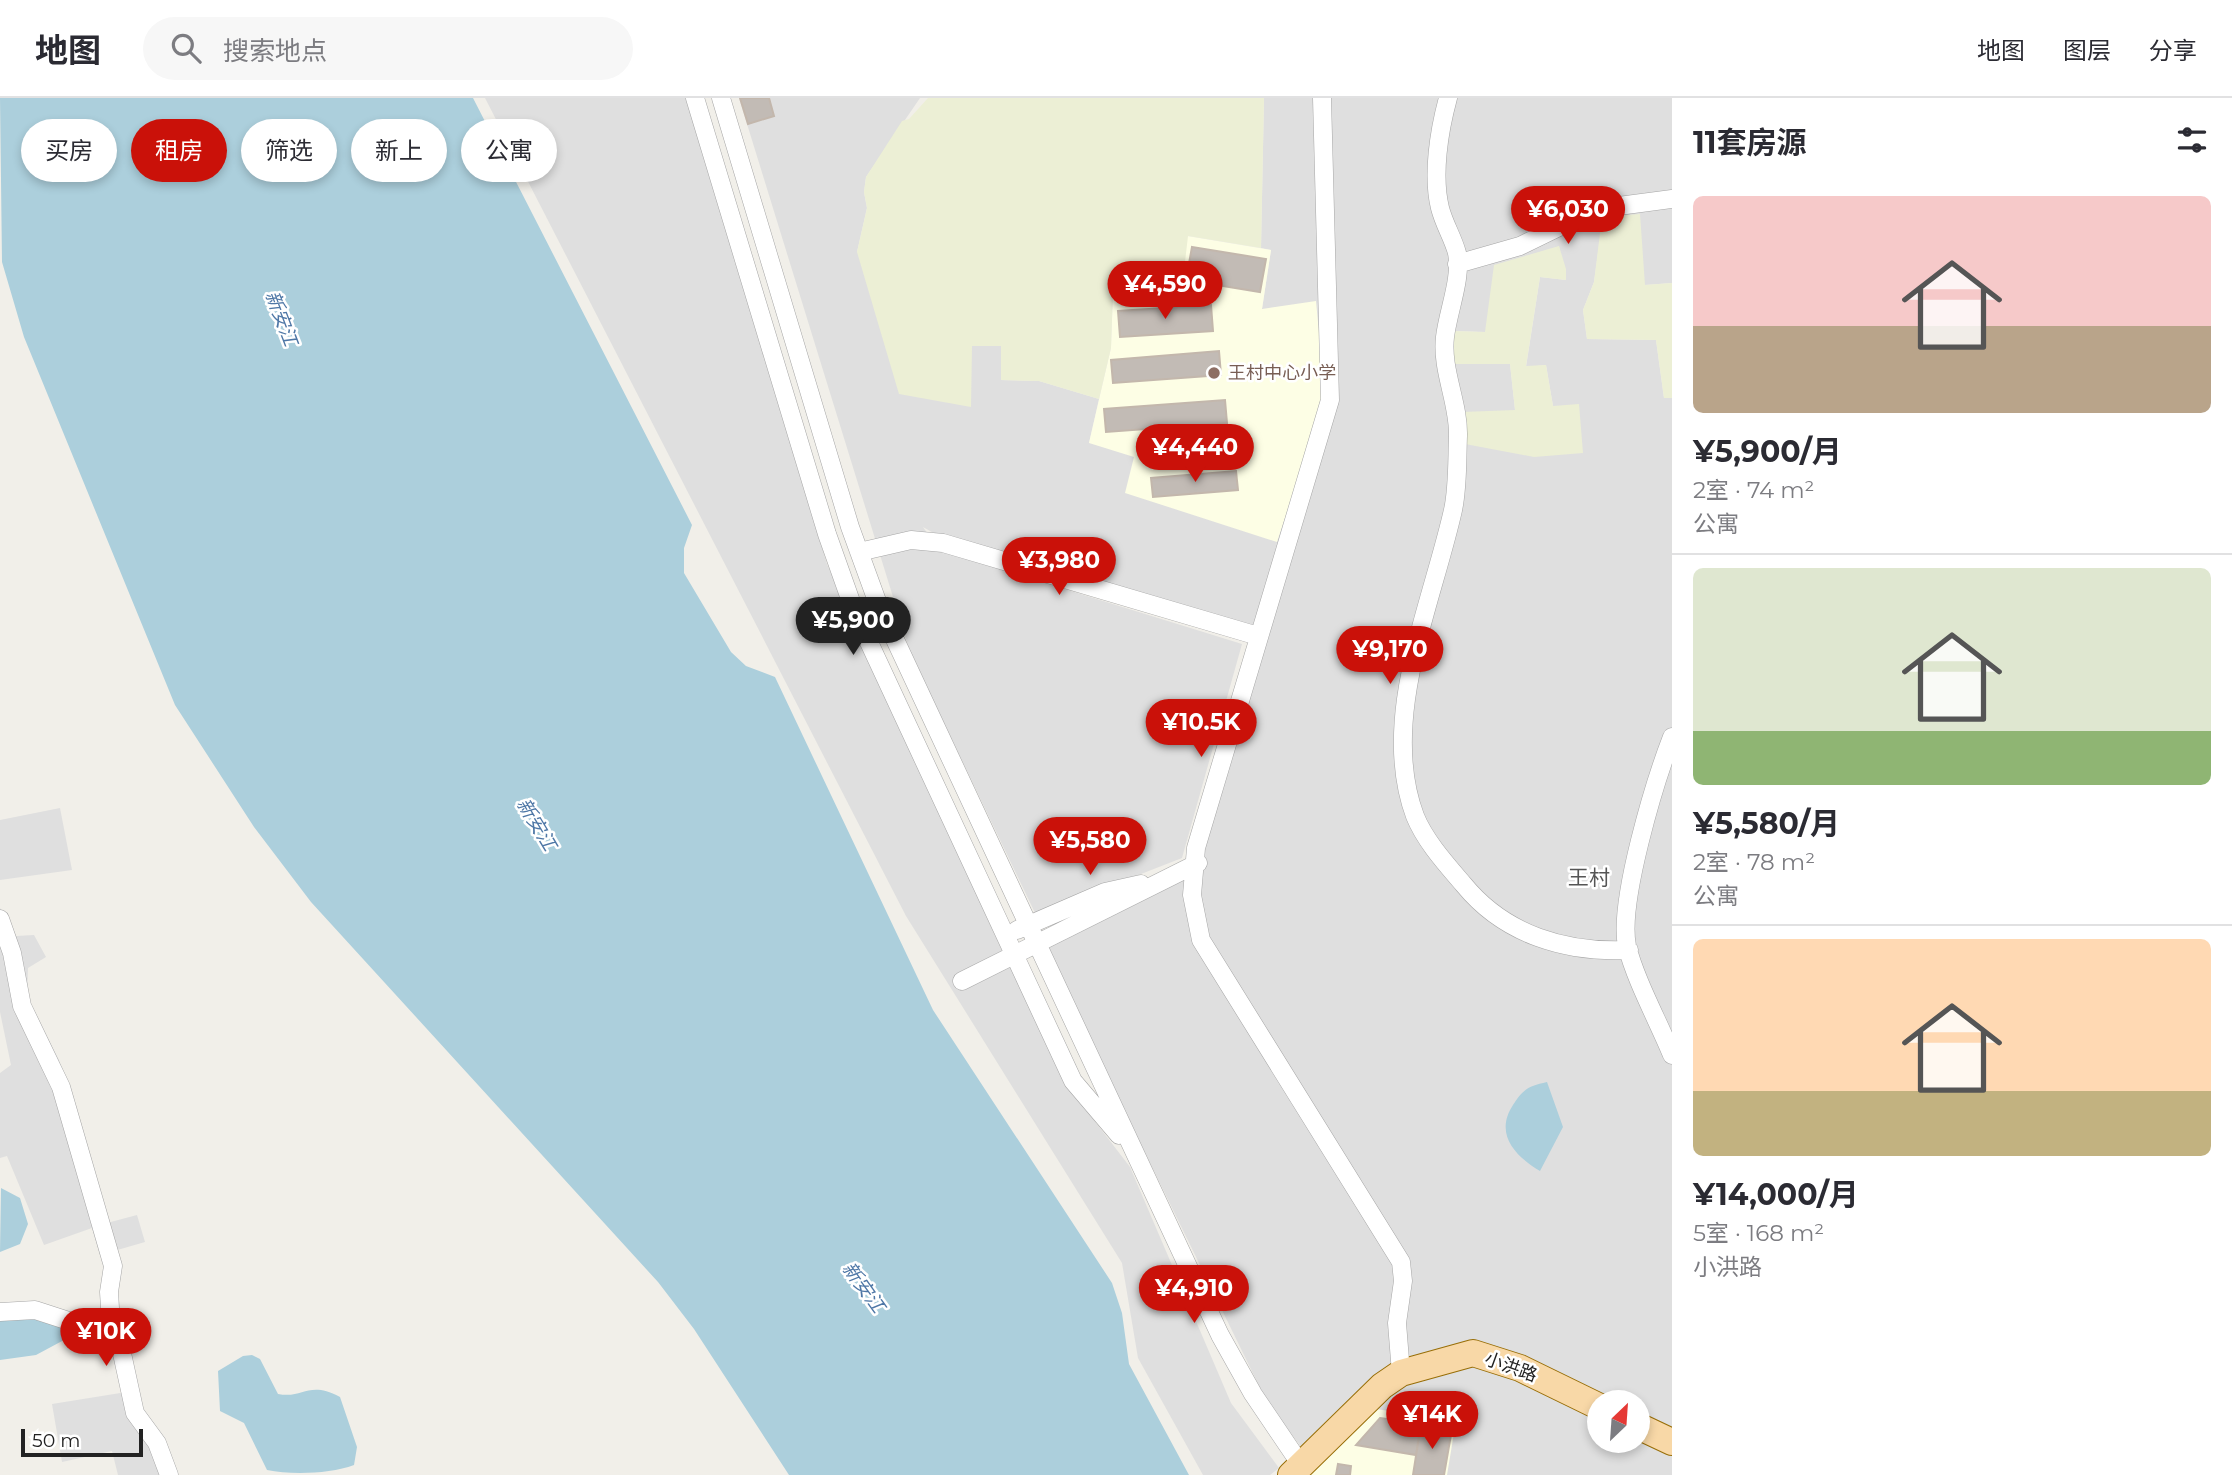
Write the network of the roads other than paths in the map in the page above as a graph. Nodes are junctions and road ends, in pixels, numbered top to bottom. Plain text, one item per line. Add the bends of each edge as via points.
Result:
1 (695, 98) edge
2 (721, 98) edge
3 (1322, 98) edge
4 (1448, 98) edge
5 (1672, 199) edge
6 (1457, 264) junction
7 (859, 552) junction
8 (1258, 636) junction
9 (1672, 737) edge
10 (1195, 868) junction
11 (0, 919) edge
12 (1027, 926) junction
13 (1005, 936) junction
14 (1629, 950) junction
15 (962, 981) dead end
16 (1672, 1055) edge
17 (1137, 1156) junction
18 (0, 1312) edge
19 (111, 1324) junction
20 (1401, 1373) junction
21 (1587, 1401) edge
22 (1650, 1432) edge
23 (1672, 1442) edge
24 (1296, 1470) edge
25 (169, 1475) edge

1 - 13 street via 842,578
2 - 7 street
3 - 8 street via 1330,400
4 - 6 street via 1438,162 1439,204
5 - 6 street via 1596,209 1520,246
6 - 14 street via 1444,340 1458,432 1455,494 1418,638 1406,709 1405,776 1416,817 1443,860 1476,900 1508,925 1581,950
7 - 8 street via 911,540 943,542
7 - 12 street via 890,632
8 - 10 street via 1196,848
9 - 14 street via 1628,892
10 - 12 street via 1105,892
10 - 15 street
10 - 20 street via 1194,910 1201,940 1401,1262 1397,1323
11 - 19 street via 22,1006 61,1087 113,1266
12 - 13 street
12 - 17 street
13 - 17 street via 1073,1081
14 - 16 street
17 - 24 street via 1225,1345
18 - 19 street via 35,1310 75,1323
19 - 25 street via 118,1331 135,1413 157,1443
20 - 21 main road, 小洪路 via 1473,1353 1520,1368
20 - 24 main road, 小洪路
22 - 23 main road

